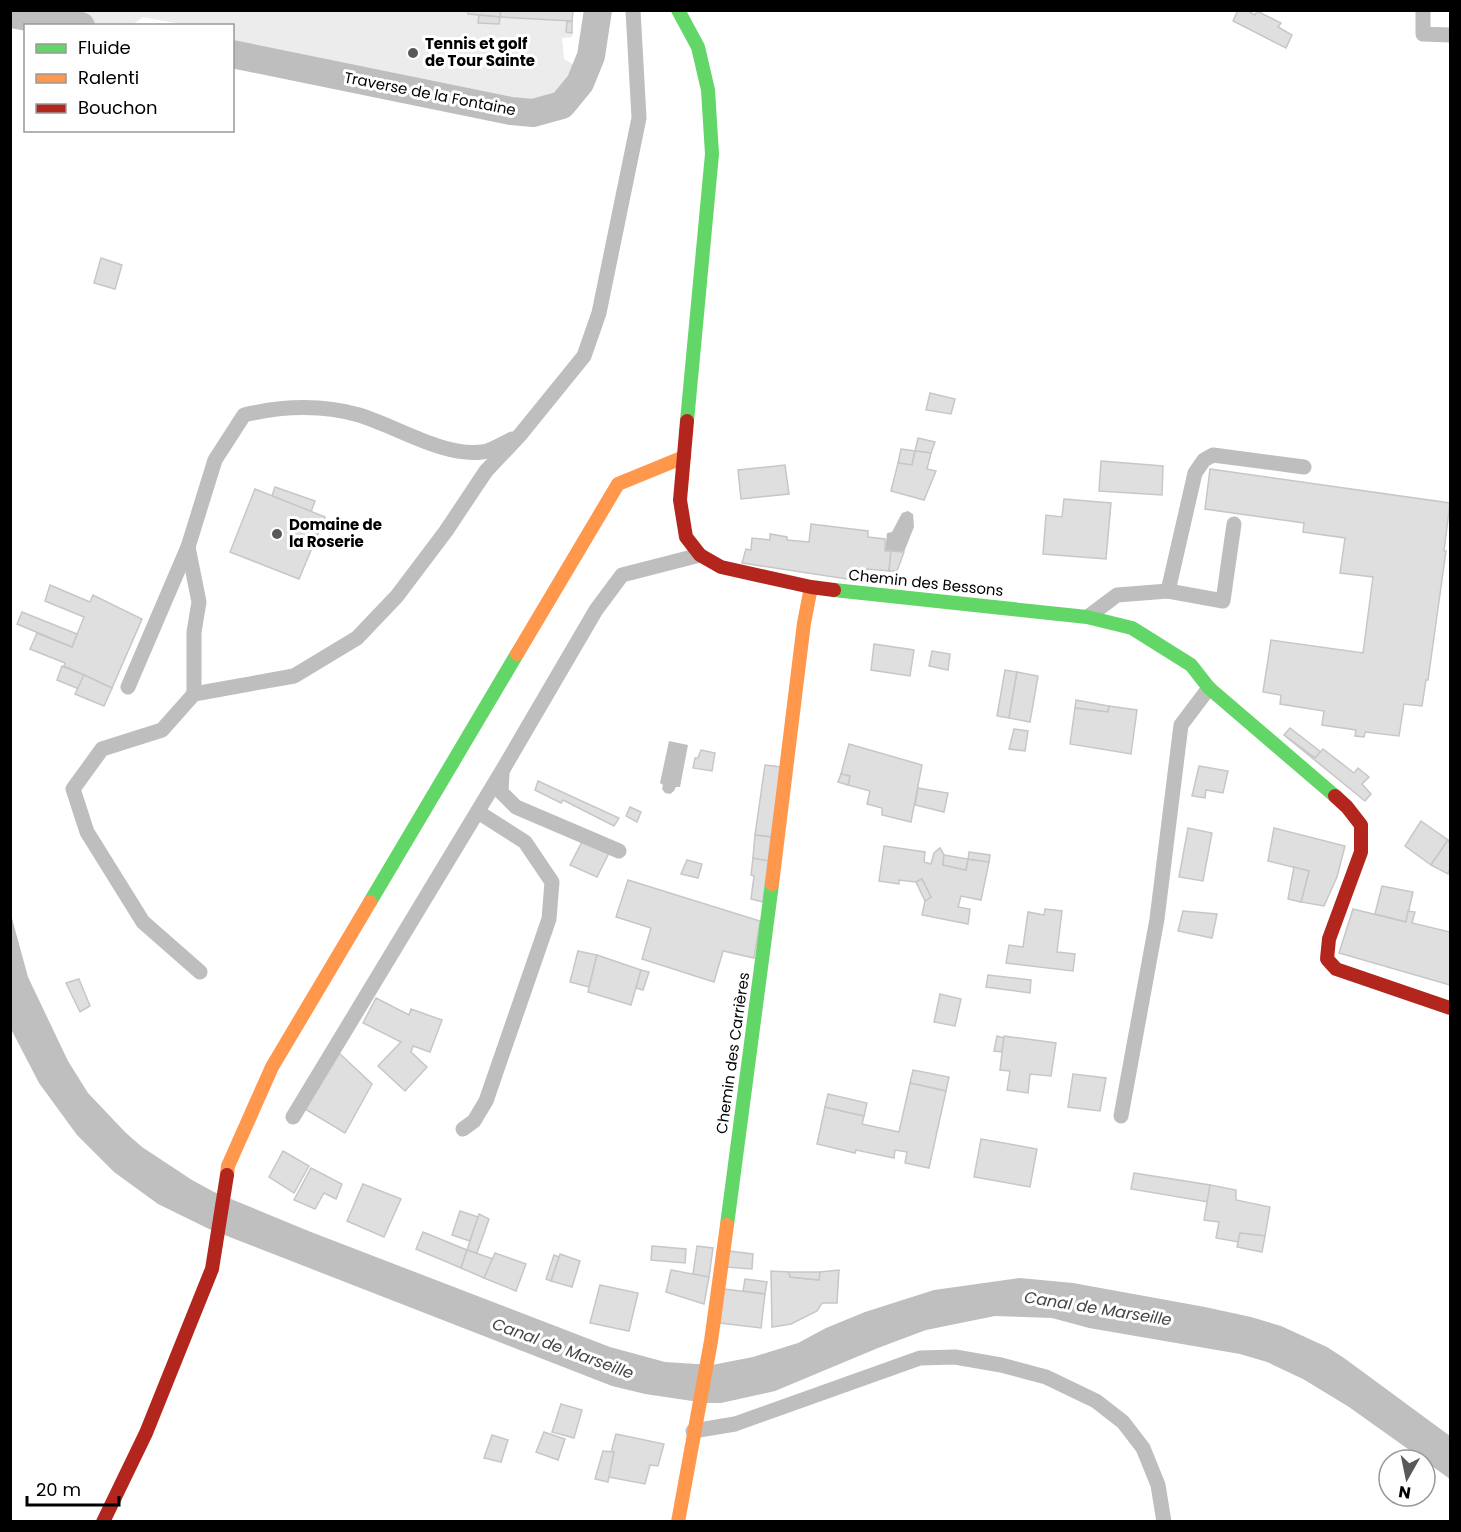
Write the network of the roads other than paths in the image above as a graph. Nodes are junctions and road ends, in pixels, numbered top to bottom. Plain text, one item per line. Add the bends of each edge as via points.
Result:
1 (598, 10) edge
2 (633, 10) edge
3 (678, 10) edge
4 (1423, 10) edge
5 (10, 14) edge
6 (69, 24) edge
7 (1450, 35) edge
8 (234, 54) edge
9 (520, 435) junction
10 (684, 457) junction
11 (1304, 467) dead end
12 (1234, 524) dead end
13 (188, 548) junction
14 (700, 555) junction
15 (811, 587) junction
16 (1168, 591) junction
17 (1087, 617) junction
18 (128, 687) dead end
19 (1209, 688) junction
20 (194, 694) junction
21 (502, 771) junction
22 (478, 812) junction
23 (619, 851) dead end
24 (200, 972) dead end
25 (1450, 1008) edge
26 (1122, 1116) dead end
27 (293, 1117) dead end
28 (463, 1129) dead end
29 (693, 1431) junction
30 (103, 1521) edge
31 (678, 1521) edge
32 (1164, 1521) edge

1 - 8 street, Traverse de la Fontaine via 591,56 580,83 562,105 533,113
2 - 9 lane via 639,118 599,313 584,356
3 - 10 street via 701,57 708,90 712,154
4 - 7 lane via 1423,34
5 - 6 street
9 - 13 lane via 483,452 452,451 358,415 319,407 273,408 244,415 215,460
9 - 20 lane via 486,471 397,597 357,638 294,676
10 - 14 street via 680,500 686,537
10 - 30 street via 618,484 272,1067 228,1166 212,1269 146,1434
11 - 16 lane via 1213,455 1204,460 1195,473
12 - 16 lane via 1223,601
13 - 18 lane
13 - 20 lane via 199,602 194,632
14 - 15 street, Chemin des Bessons via 721,567
14 - 21 lane via 622,575 596,610
15 - 17 street, Chemin des Bessons
15 - 29 street, Chemin des Carrières via 711,1341
16 - 17 lane via 1118,595
17 - 19 street, Chemin des Bessons via 1132,628 1191,665
19 - 25 street, Chemin des Bessons via 1347,807 1361,825 1360,852 1329,939 1327,959 1336,969
19 - 26 lane via 1181,725 1157,919
20 - 24 lane via 162,730 102,749 73,789 87,832 143,922
21 - 22 lane
21 - 23 lane via 501,792 516,807
22 - 27 lane
22 - 28 lane via 525,842 552,882 549,919 486,1101 474,1121
29 - 31 street, Chemin des Carrières
29 - 32 lane via 735,1424 920,1358 955,1357 1001,1365 1046,1377 1076,1391 1123,1422 1143,1448 1158,1485

